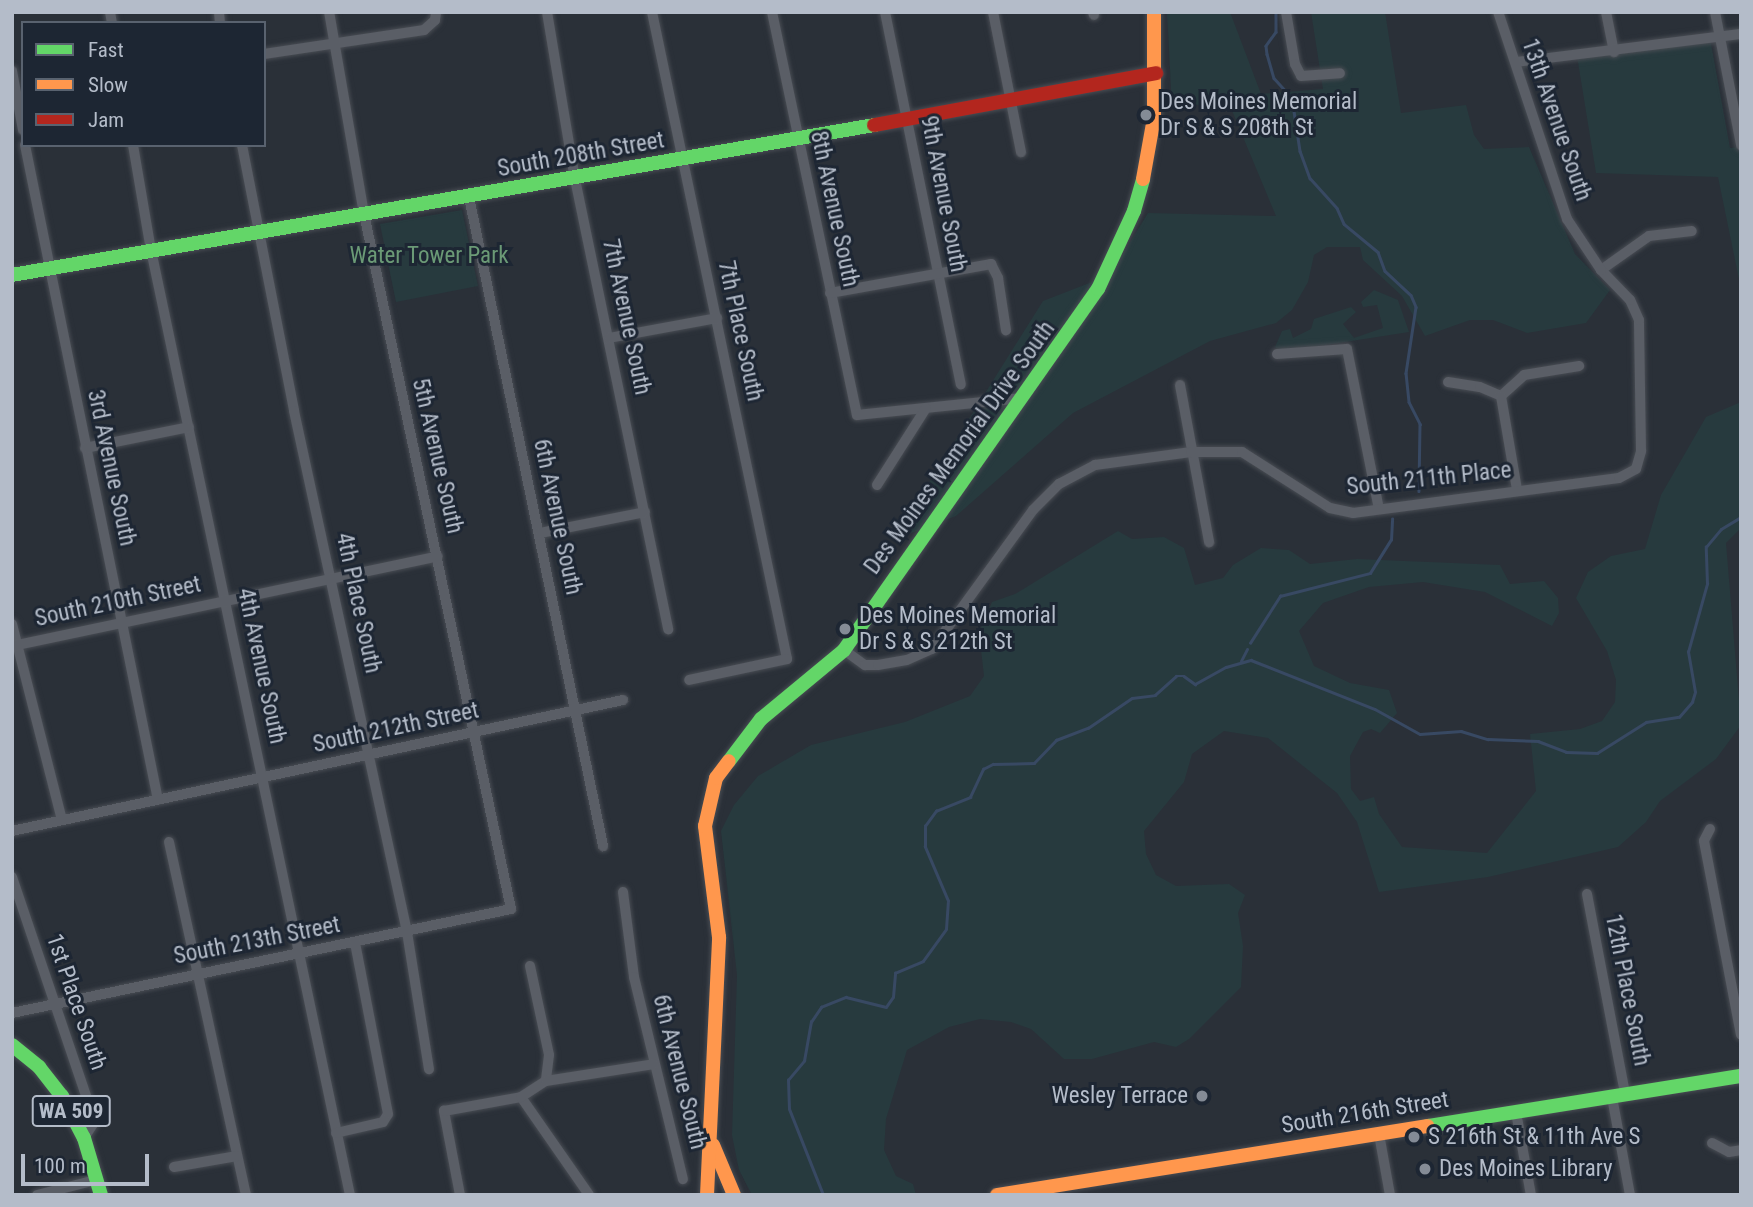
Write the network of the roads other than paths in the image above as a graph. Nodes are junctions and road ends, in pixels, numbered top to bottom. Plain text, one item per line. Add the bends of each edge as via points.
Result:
1 (328, 12) edge
2 (436, 12) edge
3 (547, 12) edge
4 (652, 12) edge
5 (772, 12) edge
6 (885, 12) edge
7 (993, 12) edge
8 (1154, 12) edge
9 (1286, 12) edge
10 (1498, 12) edge
11 (1606, 12) edge
12 (1715, 12) edge
13 (1741, 34) edge
14 (1720, 37) junction
15 (334, 43) junction
16 (1614, 52) junction
17 (266, 54) edge
18 (1516, 62) junction
19 (12, 71) edge
20 (1340, 72) dead end
21 (1156, 73) junction
22 (1011, 99) junction
23 (907, 118) junction
24 (21, 119) edge
25 (797, 139) junction
26 (1741, 145) edge
27 (25, 147) edge
28 (133, 147) edge
29 (242, 147) edge
30 (1021, 152) dead end
31 (680, 160) junction
32 (575, 179) junction
33 (469, 198) junction
34 (364, 214) junction
35 (258, 232) junction
36 (1692, 232) dead end
37 (151, 250) junction
38 (47, 269) junction
39 (1601, 270) junction
40 (936, 274) junction
41 (12, 275) edge
42 (830, 293) junction
43 (717, 318) junction
44 (1006, 330) dead end
45 (609, 338) junction
46 (1277, 354) dead end
47 (1579, 366) dead end
48 (1448, 382) dead end
49 (961, 384) dead end
50 (1180, 385) dead end
51 (1501, 396) junction
52 (1022, 398) junction
53 (926, 408) junction
54 (189, 427) junction
55 (85, 447) junction
56 (1191, 452) junction
57 (1636, 469) joint
58 (877, 485) dead end
59 (1517, 491) junction
60 (1379, 509) junction
61 (645, 512) junction
62 (540, 533) junction
63 (1209, 542) dead end
64 (438, 556) junction
65 (331, 579) junction
66 (226, 600) junction
67 (122, 623) junction
68 (12, 624) edge
69 (668, 629) dead end
70 (14, 646) edge
71 (844, 650) junction
72 (689, 680) dead end
73 (623, 700) dead end
74 (576, 710) junction
75 (473, 734) junction
76 (369, 755) junction
77 (264, 777) junction
78 (159, 800) junction
79 (62, 821) junction
80 (1710, 829) dead end
81 (12, 831) edge
82 (169, 842) dead end
83 (603, 846) dead end
84 (12, 877) edge
85 (623, 892) dead end
86 (1587, 894) dead end
87 (511, 909) joint
88 (407, 932) junction
89 (355, 942) junction
90 (300, 953) junction
91 (530, 966) dead end
92 (197, 974) junction
93 (53, 1005) junction
94 (12, 1013) edge
95 (1741, 1035) edge
96 (12, 1045) edge
97 (654, 1064) junction
98 (429, 1069) dead end
99 (1741, 1076) edge
100 (546, 1081) junction
101 (1619, 1096) junction
102 (521, 1097) junction
103 (1516, 1112) junction
104 (709, 1116) junction
105 (336, 1133) junction
106 (1379, 1134) junction
107 (83, 1138) junction
108 (1712, 1143) dead end
109 (1741, 1150) edge
110 (237, 1156) junction
111 (174, 1167) dead end
112 (683, 1179) dead end
113 (96, 1180) junction
114 (37, 1195) edge
115 (101, 1195) edge
116 (246, 1195) edge
117 (350, 1195) edge
118 (460, 1195) edge
119 (589, 1195) edge
120 (707, 1195) edge
121 (734, 1195) edge
122 (997, 1195) edge
123 (1390, 1195) edge
124 (1531, 1195) edge
125 (1630, 1195) edge

1 - 15 street, 5th Avenue South
2 - 15 street via 435,20 424,30
3 - 32 street, 7th Avenue South
4 - 31 street, 7th Place South
5 - 25 street, 8th Avenue South
6 - 23 street, 9th Avenue South
7 - 22 street
8 - 21 main road, Des Moines Memorial Drive South
9 - 20 street via 1294,64 1301,76
10 - 18 street, 13th Avenue South
11 - 16 street
12 - 14 street
13 - 14 street
14 - 16 street
14 - 26 street
15 - 17 street
15 - 34 street, 5th Avenue South
16 - 18 street
18 - 39 street, 13th Avenue South via 1567,219
19 - 24 street
21 - 22 main road, South 208th Street
21 - 52 main road, Des Moines Memorial Drive South via 1146,170 1129,223 1098,289
22 - 23 main road, South 208th Street
22 - 30 street
23 - 25 main road, South 208th Street
23 - 40 street, 9th Avenue South
25 - 31 main road, South 208th Street
25 - 42 street, 8th Avenue South
27 - 38 street, 3rd Avenue South
28 - 37 street, 4th Avenue South
29 - 35 street, 4th Place South
31 - 32 main road, South 208th Street
31 - 43 street, 7th Place South
32 - 33 main road, South 208th Street
32 - 45 street, 7th Avenue South
33 - 34 main road, South 208th Street
33 - 62 street, 6th Avenue South
34 - 35 main road, South 208th Street
34 - 64 street, 5th Avenue South
35 - 37 main road, South 208th Street
35 - 65 street, 4th Place South
36 - 39 street via 1649,236
37 - 38 main road, South 208th Street
37 - 54 street, 4th Avenue South
38 - 41 main road, South 208th Street
38 - 55 street, 3rd Avenue South
39 - 57 street, 13th Avenue South via 1630,300 1639,320 1641,451
40 - 42 street
40 - 44 street via 991,264 998,278
40 - 49 street, 9th Avenue South
42 - 53 street, 8th Avenue South via 857,415
43 - 45 street
43 - 72 street, 7th Place South via 787,659
45 - 61 street, 7th Avenue South
46 - 60 street via 1347,349
47 - 51 street via 1524,375
48 - 51 street
50 - 56 street
51 - 59 street
52 - 53 street
52 - 71 main road, Des Moines Memorial Drive South
53 - 58 street
54 - 55 street
54 - 66 street, 4th Avenue South
55 - 67 street, 3rd Avenue South
56 - 60 street, South 211th Place via 1242,452 1330,508 1353,513
56 - 63 street
56 - 71 street, South 211th Place via 1095,465 1076,472 1033,510 932,649 878,665 865,665
57 - 59 street, South 211th Place via 1619,478
59 - 60 street, South 211th Place
61 - 62 street
61 - 69 street, 7th Avenue South
62 - 74 street, 6th Avenue South
64 - 65 street, South 210th Street
64 - 75 street, 5th Avenue South
65 - 66 street, South 210th Street
65 - 76 street, 4th Place South
66 - 67 street, South 210th Street
66 - 77 street, 4th Avenue South
67 - 70 street, South 210th Street
67 - 78 street, 3rd Avenue South
68 - 70 street
70 - 79 street
71 - 104 main road, Des Moines Memorial Drive South via 746,734 716,778 709,797 707,848 719,937
73 - 74 street, South 212th Street
74 - 75 street, South 212th Street
74 - 83 street, 6th Avenue South
75 - 76 street, South 212th Street
75 - 87 street, 5th Avenue South
76 - 77 street, South 212th Street
76 - 88 street, 4th Place South
77 - 78 street, South 212th Street
77 - 90 street, 4th Avenue South
78 - 79 street, South 212th Street
79 - 81 street, South 212th Street
80 - 95 street via 1704,841
82 - 92 street
84 - 93 street, 1st Place South
85 - 97 street, 6th Avenue South via 627,939
86 - 101 street, 12th Place South
87 - 88 street, South 213th Street
88 - 89 street, South 213th Street
88 - 98 street, 4th Place South
89 - 90 street, South 213th Street
89 - 105 street via 388,1114 383,1122
90 - 92 street, South 213th Street
90 - 105 street, 4th Avenue South
91 - 100 street via 550,1055
92 - 93 street, South 213th Street
92 - 110 street
93 - 94 street, South 213th Street
93 - 107 street, 1st Place South via 92,1113 93,1124
96 - 107 main road, WA 509 via 51,1081
97 - 100 street
97 - 112 street, 6th Avenue South
99 - 101 main road, South 216th Street
100 - 102 street
101 - 103 main road, South 216th Street
101 - 125 street, 12th Place South
102 - 118 street via 444,1111
102 - 119 street
103 - 106 main road, South 216th Street
103 - 124 street
104 - 120 main road, Des Moines Memorial Drive South
104 - 121 main road via 717,1161
105 - 117 street, 4th Avenue South
106 - 122 main road, South 216th Street
106 - 123 street
107 - 113 main road, WA 509
108 - 109 street via 1729,1152
110 - 111 street
110 - 116 street
113 - 114 street
113 - 115 main road, WA 509

